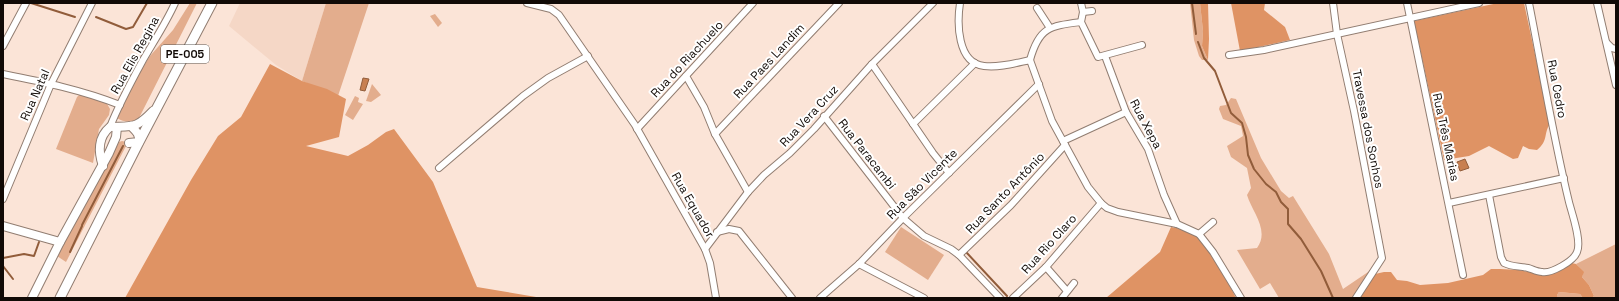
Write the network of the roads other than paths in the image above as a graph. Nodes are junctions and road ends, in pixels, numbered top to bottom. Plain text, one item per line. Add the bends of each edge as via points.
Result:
1 (26, 3) edge
2 (92, 3) edge
3 (175, 3) edge
4 (212, 3) edge
5 (527, 3) edge
6 (753, 3) edge
7 (839, 3) edge
8 (933, 3) edge
9 (960, 3) edge
10 (1081, 3) edge
11 (1333, 3) edge
12 (1407, 3) edge
13 (1479, 3) edge
14 (1530, 3) edge
15 (1597, 3) edge
16 (1037, 8) dead end
17 (1092, 11) dead end
18 (1082, 12) junction
19 (1409, 18) junction
20 (1081, 22) junction
21 (1050, 28) junction
22 (1337, 34) junction
23 (1607, 43) junction
24 (1142, 45) dead end
25 (3, 46) edge
26 (1616, 49) edge
27 (1229, 55) dead end
28 (588, 56) junction
29 (1102, 57) junction
30 (1030, 60) junction
31 (976, 63) junction
32 (872, 64) junction
33 (3, 74) edge
34 (686, 76) junction
35 (51, 84) junction
36 (1039, 84) junction
37 (1616, 85) edge
38 (120, 105) junction
39 (158, 105) junction
40 (1126, 112) junction
41 (824, 116) junction
42 (913, 124) junction
43 (131, 126) junction
44 (114, 127) junction
45 (637, 129) junction
46 (715, 134) junction
47 (116, 137) junction
48 (1064, 143) junction
49 (134, 145) junction
50 (103, 166) junction
51 (439, 168) dead end
52 (949, 173) junction
53 (1564, 178) junction
54 (748, 192) junction
55 (1489, 195) junction
56 (3, 199) edge
57 (1101, 203) junction
58 (1449, 203) junction
59 (903, 218) junction
60 (1213, 222) dead end
61 (1177, 224) junction
62 (3, 226) edge
63 (717, 232) junction
64 (1198, 234) junction
65 (60, 242) junction
66 (705, 248) junction
67 (959, 255) junction
68 (859, 264) junction
69 (1046, 267) junction
70 (1463, 275) dead end
71 (1074, 283) dead end
72 (1067, 291) junction
73 (32, 298) edge
74 (60, 298) edge
75 (716, 298) edge
76 (792, 298) edge
77 (820, 298) edge
78 (924, 298) edge
79 (1000, 298) edge
80 (1013, 298) edge
81 (1062, 298) edge
82 (1241, 298) edge
83 (1356, 298) edge

1 - 25 street
2 - 35 street, Rua Natal
3 - 38 street, Rua Elis Regina
4 - 39 main road, PE-005
5 - 28 street, Rua Equador via 554,10
6 - 34 street, Rua do Riachuelo
7 - 46 street, Rua Paes Landim
8 - 32 street, Rua Vera Cruz
9 - 31 street via 960,40 969,59
10 - 18 street, Rua Xepa
11 - 22 street, Travessa dos Sonhos
12 - 19 street, Rua Três Marias
13 - 19 street
14 - 53 street, Rua Cedro
15 - 23 street
16 - 21 street
17 - 18 street
18 - 20 street, Rua Xepa
19 - 22 street
19 - 58 street, Rua Três Marias
20 - 21 street
20 - 29 street, Rua Xepa via 1096,56
21 - 30 street via 1034,45
22 - 27 street
22 - 83 street, Travessa dos Sonhos via 1382,258
23 - 26 street
23 - 37 street
24 - 29 street
28 - 45 street, Rua Equador
28 - 51 street via 548,78 523,96
29 - 40 street, Rua Xepa
30 - 31 street via 996,66
30 - 36 street
31 - 42 street
32 - 41 street, Rua Vera Cruz
32 - 42 street
33 - 35 street
34 - 45 street, Rua do Riachuelo
34 - 46 street via 704,107
35 - 38 street
35 - 56 street, Rua Natal
36 - 48 street via 1052,121
36 - 52 street, Rua São Vicente
38 - 44 street, Rua Elis Regina via 114,117
39 - 43 street via 144,121
39 - 49 main road, PE-005
40 - 48 street
40 - 61 street, Rua Xepa via 1148,149
41 - 54 street, Rua Vera Cruz via 790,153
41 - 59 street, Rua Paracambi
42 - 52 street
43 - 44 street
43 - 49 street via 138,134
44 - 47 street
44 - 50 street via 100,142
45 - 66 street, Rua Equador
46 - 54 street
47 - 49 street
47 - 50 street
48 - 57 street via 1088,187
48 - 67 street, Rua Santo Antônio via 1011,205
49 - 74 main road, PE-005
50 - 65 street
52 - 59 street, Rua São Vicente
53 - 55 street
53 - 55 street, Rua Cedro via 1577,233 1578,251 1575,256 1551,271 1541,272 1504,263
54 - 63 street, Rua Vera Cruz
55 - 58 street
57 - 61 street via 1118,212
57 - 69 street, Rua Rio Claro
58 - 70 street, Rua Três Marias
59 - 67 street, Rua Paracambi via 914,230
59 - 68 street, Rua São Vicente
60 - 64 street
61 - 64 street
62 - 65 street
63 - 66 street, Rua Vera Cruz
63 - 76 street via 729,229 739,231
64 - 82 street via 1213,252
65 - 73 street
66 - 75 street, Rua Equador
67 - 79 street, Rua Paracambi
68 - 77 street, Rua São Vicente
68 - 78 street
69 - 72 street
69 - 80 street, Rua Rio Claro
71 - 72 street
72 - 81 street

